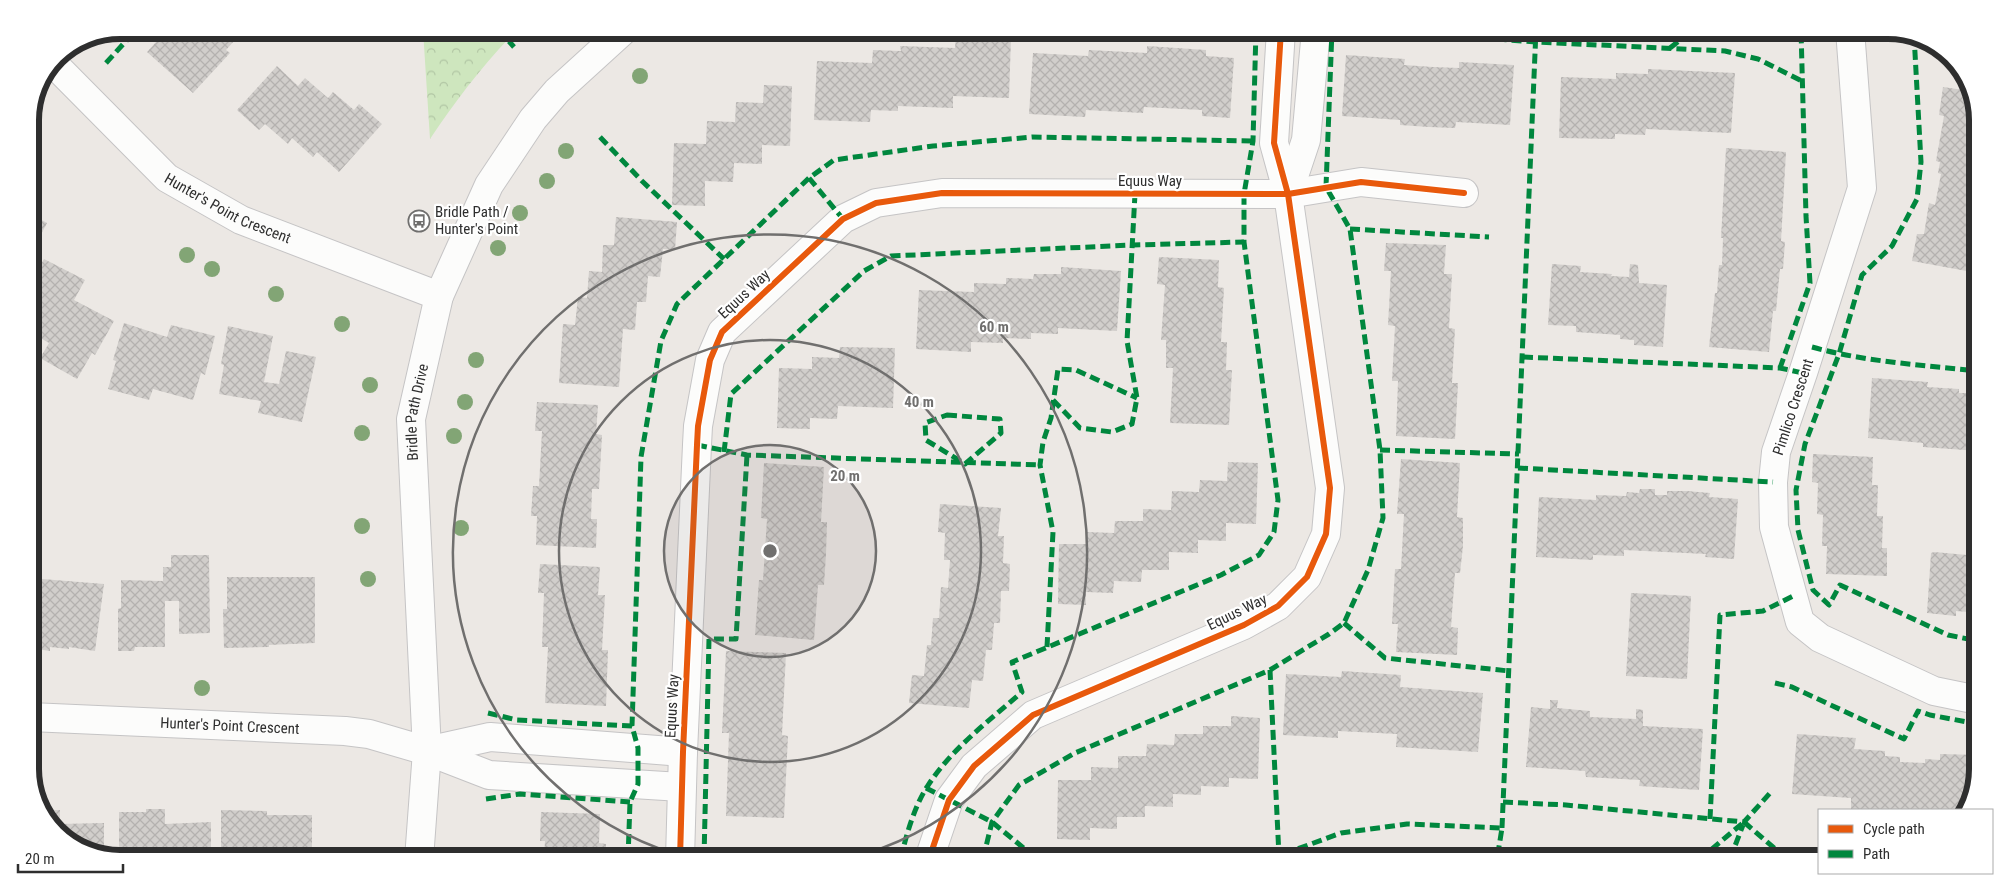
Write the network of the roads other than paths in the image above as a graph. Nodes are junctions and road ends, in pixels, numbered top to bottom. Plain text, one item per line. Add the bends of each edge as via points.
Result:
1 (614, 39) edge
2 (1280, 39) edge
3 (1315, 39) edge
4 (1851, 39) edge
5 (57, 68) edge
6 (1464, 193) dead end
7 (1288, 194) junction
8 (439, 296) junction
9 (1969, 698) edge
10 (39, 717) edge
11 (428, 751) junction
12 (683, 752) junction
13 (681, 787) junction
14 (420, 850) edge
15 (680, 850) edge
16 (932, 850) edge

1 - 8 street, Bridle Path Drive via 558,91 534,119 489,185
2 - 7 street, Equus Way via 1274,143
3 - 7 street, Equus Way via 1306,140
4 - 9 street, Pimlico Crescent via 1862,188 1776,452 1774,526 1800,622 1820,638 1934,691
5 - 8 street, Hunter's Point Crescent via 168,178 241,220
6 - 7 street, Equus Way via 1361,182
7 - 12 street, Equus Way via 942,193 876,203 843,219 722,332 710,360 698,426
7 - 16 street, Equus Way via 1330,488 1326,534 1307,577 1278,606 1244,625 1033,715 974,766 949,800
8 - 11 street, Bridle Path Drive via 411,419
10 - 11 street, Hunter's Point Crescent via 346,730
11 - 12 street, Equus Way via 490,737
11 - 13 street via 489,775
11 - 14 street, Bridle Path Drive
12 - 13 street, Equus Way
13 - 15 street, Equus Way

